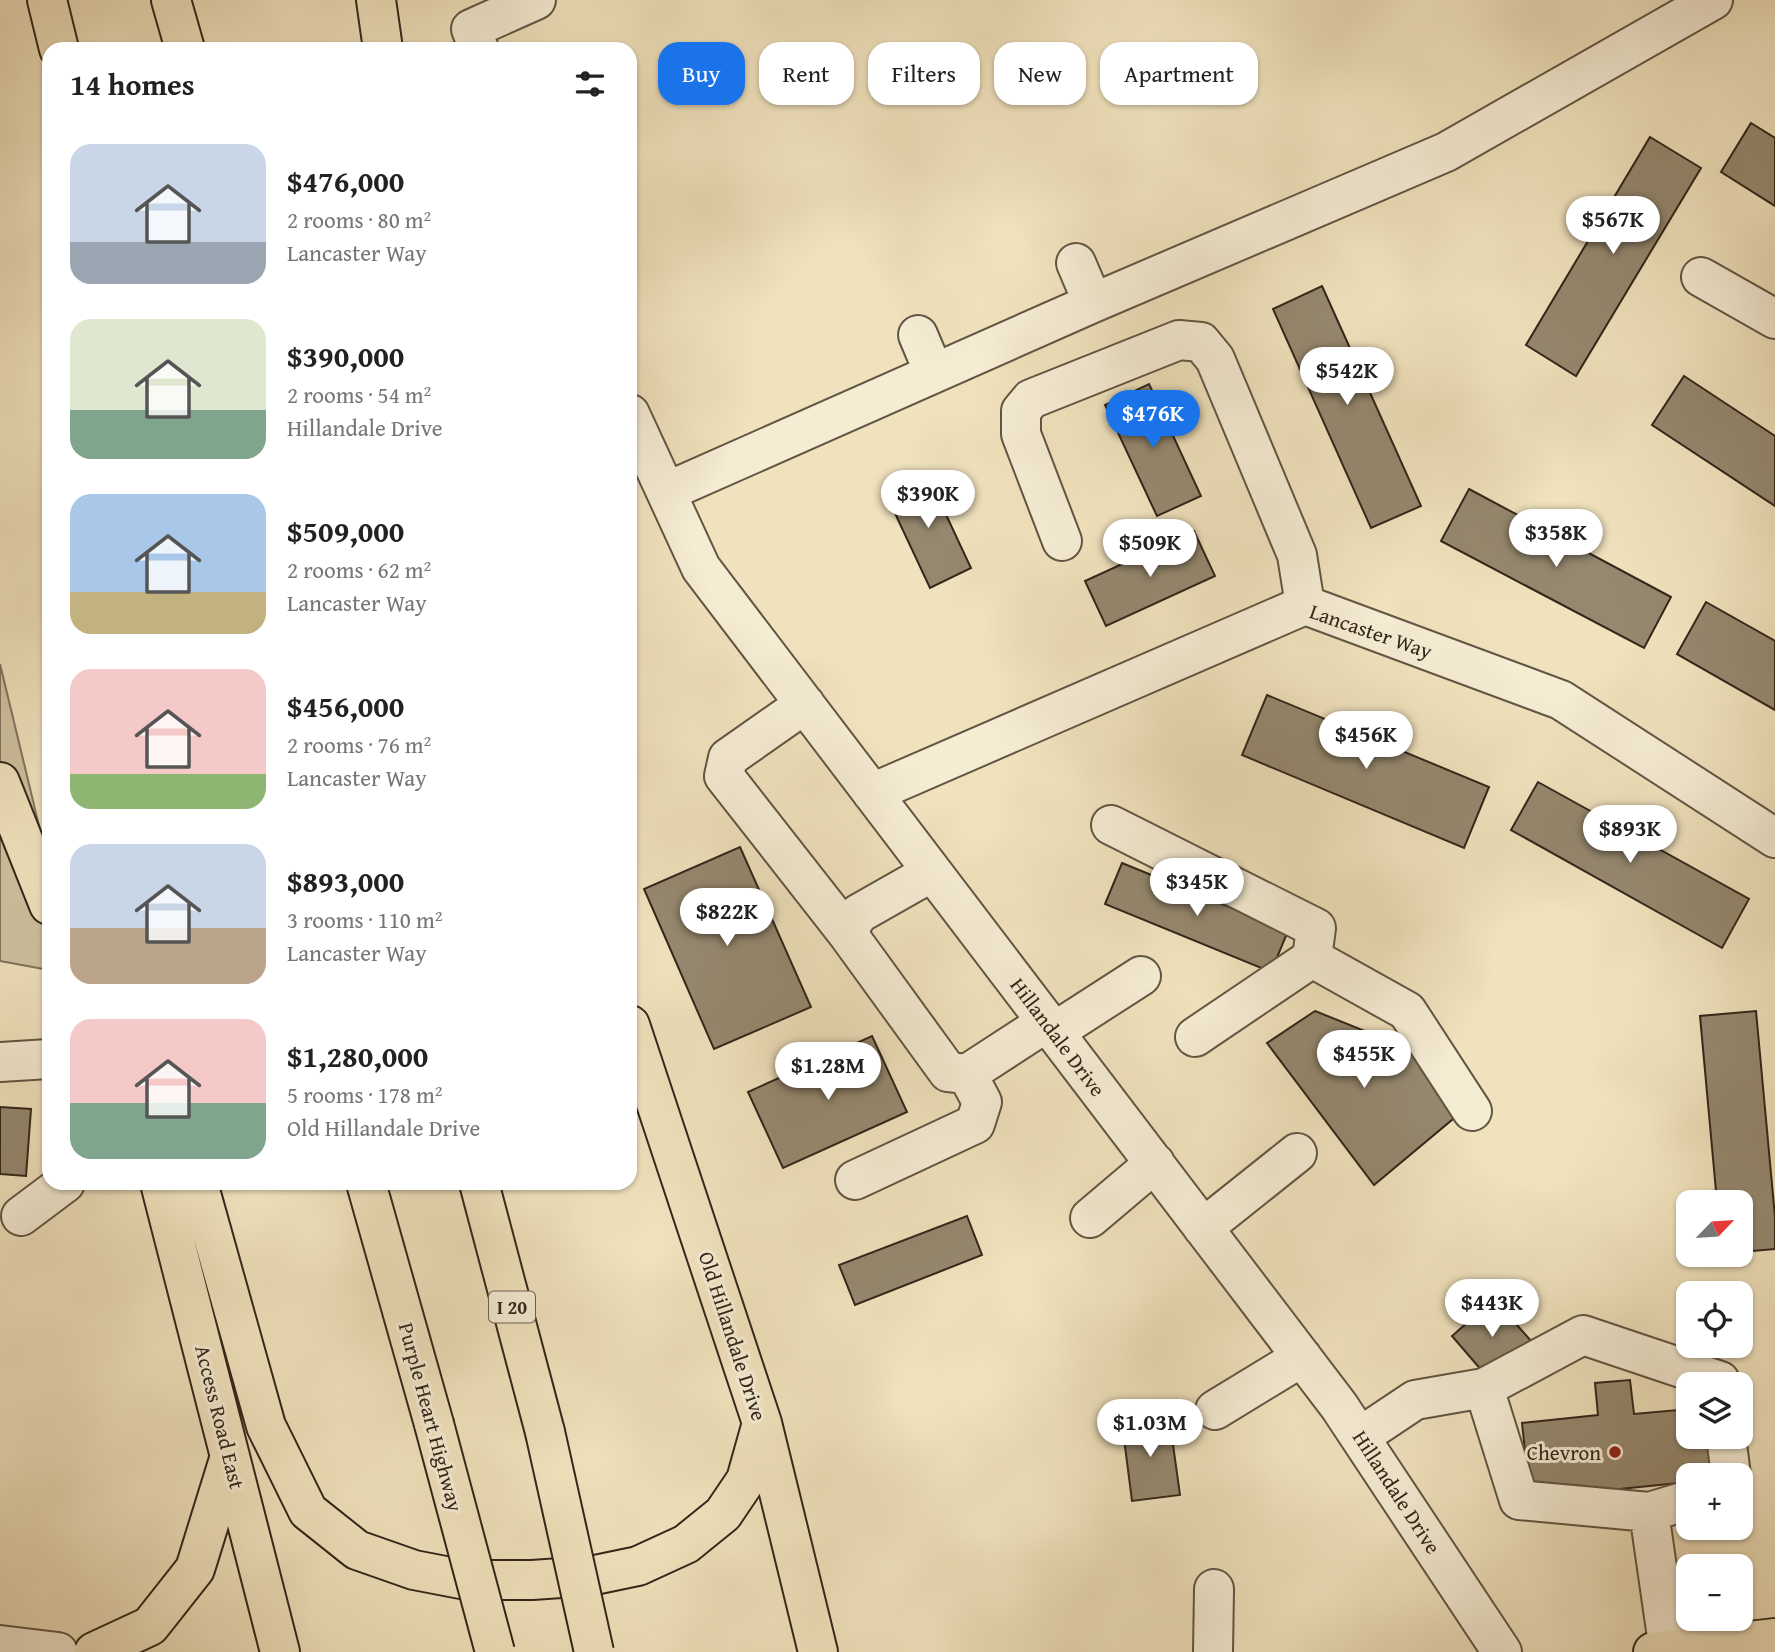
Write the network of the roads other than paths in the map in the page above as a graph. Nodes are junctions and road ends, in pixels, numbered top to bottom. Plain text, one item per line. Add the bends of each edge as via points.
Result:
1 (47, 0) edge
2 (171, 0) edge
3 (376, 0) edge
4 (536, 0) edge
5 (1713, 0) edge
6 (475, 39) edge
7 (57, 42) edge
8 (183, 42) edge
9 (382, 42) edge
10 (1076, 263) dead end
11 (1701, 277) dead end
12 (1093, 303) junction
13 (1775, 319) edge
14 (918, 335) dead end
15 (934, 373) junction
16 (637, 429) edge
17 (666, 492) junction
18 (1062, 541) dead end
19 (1305, 605) junction
20 (805, 704) junction
21 (0, 782) edge
22 (872, 793) junction
23 (1111, 825) dead end
24 (1775, 838) edge
25 (932, 872) junction
26 (42, 887) edge
27 (847, 933) junction
28 (1312, 958) junction
29 (1142, 976) dead end
30 (1051, 1027) junction
31 (1195, 1037) dead end
32 (637, 1047) edge
33 (42, 1059) edge
34 (0, 1062) edge
35 (967, 1074) junction
36 (1472, 1111) dead end
37 (1297, 1153) dead end
38 (1155, 1163) junction
39 (855, 1180) dead end
40 (56, 1190) edge
41 (162, 1190) edge
42 (200, 1190) edge
43 (368, 1190) edge
44 (481, 1190) edge
45 (21, 1216) dead end
46 (1090, 1218) dead end
47 (1203, 1227) junction
48 (1302, 1356) junction
49 (1693, 1372) edge
50 (1484, 1388) junction
51 (1214, 1410) dead end
52 (762, 1423) junction
53 (1361, 1436) junction
54 (230, 1456) junction
55 (1676, 1504) edge
56 (1649, 1511) junction
57 (1214, 1589) dead end
58 (1775, 1637) edge
59 (0, 1645) edge
60 (1661, 1651) edge
61 (58, 1652) edge
62 (94, 1652) edge
63 (279, 1652) edge
64 (495, 1652) edge
65 (594, 1652) edge
66 (818, 1652) edge
67 (1213, 1652) edge
68 (1502, 1652) edge

1 - 7 main road
2 - 8 main road
3 - 9 main road
4 - 6 street
5 - 12 street via 1499,105 1446,152
10 - 12 street
11 - 13 street
12 - 15 street
14 - 15 street
15 - 17 street
16 - 17 street, Hillandale Drive
17 - 20 street, Hillandale Drive via 701,568
18 - 19 street via 1021,434 1021,411 1031,399 1179,340 1201,342 1215,359 1297,555
19 - 22 street, Lancaster Way
19 - 24 street, Lancaster Way via 1561,700
20 - 22 street, Hillandale Drive
20 - 27 street via 728,758 724,776
21 - 26 main road
22 - 25 street, Hillandale Drive
23 - 28 street via 1316,928
25 - 27 street via 858,914
25 - 30 street, Hillandale Drive
27 - 35 street via 948,1072
28 - 31 street
28 - 36 street via 1408,1011
29 - 30 street
30 - 35 street
30 - 38 street, Hillandale Drive
32 - 52 main road, Old Hillandale Drive
33 - 34 street
35 - 39 street via 982,1102 975,1124
37 - 47 street
38 - 46 street
38 - 47 street, Hillandale Drive
40 - 45 street
41 - 54 main road, Access Road East
42 - 52 main road via 266,1426 308,1511 357,1550 414,1570 466,1580 590,1576 638,1566 686,1544 723,1514 746,1480
43 - 64 main road, Purple Heart Highway, bridge
44 - 65 main road, I 20, bridge via 545,1432
47 - 48 street, Hillandale Drive
48 - 51 street
48 - 53 street, Hillandale Drive
49 - 50 street via 1583,1335
50 - 53 street via 1415,1400
50 - 56 street via 1519,1500
52 - 66 main road, Old Hillandale Drive
53 - 68 street, Hillandale Drive
54 - 62 main road via 195,1569 150,1626
54 - 63 main road, Access Road East
55 - 56 street
56 - 60 street
57 - 67 street
58 - 60 main road
59 - 61 street

